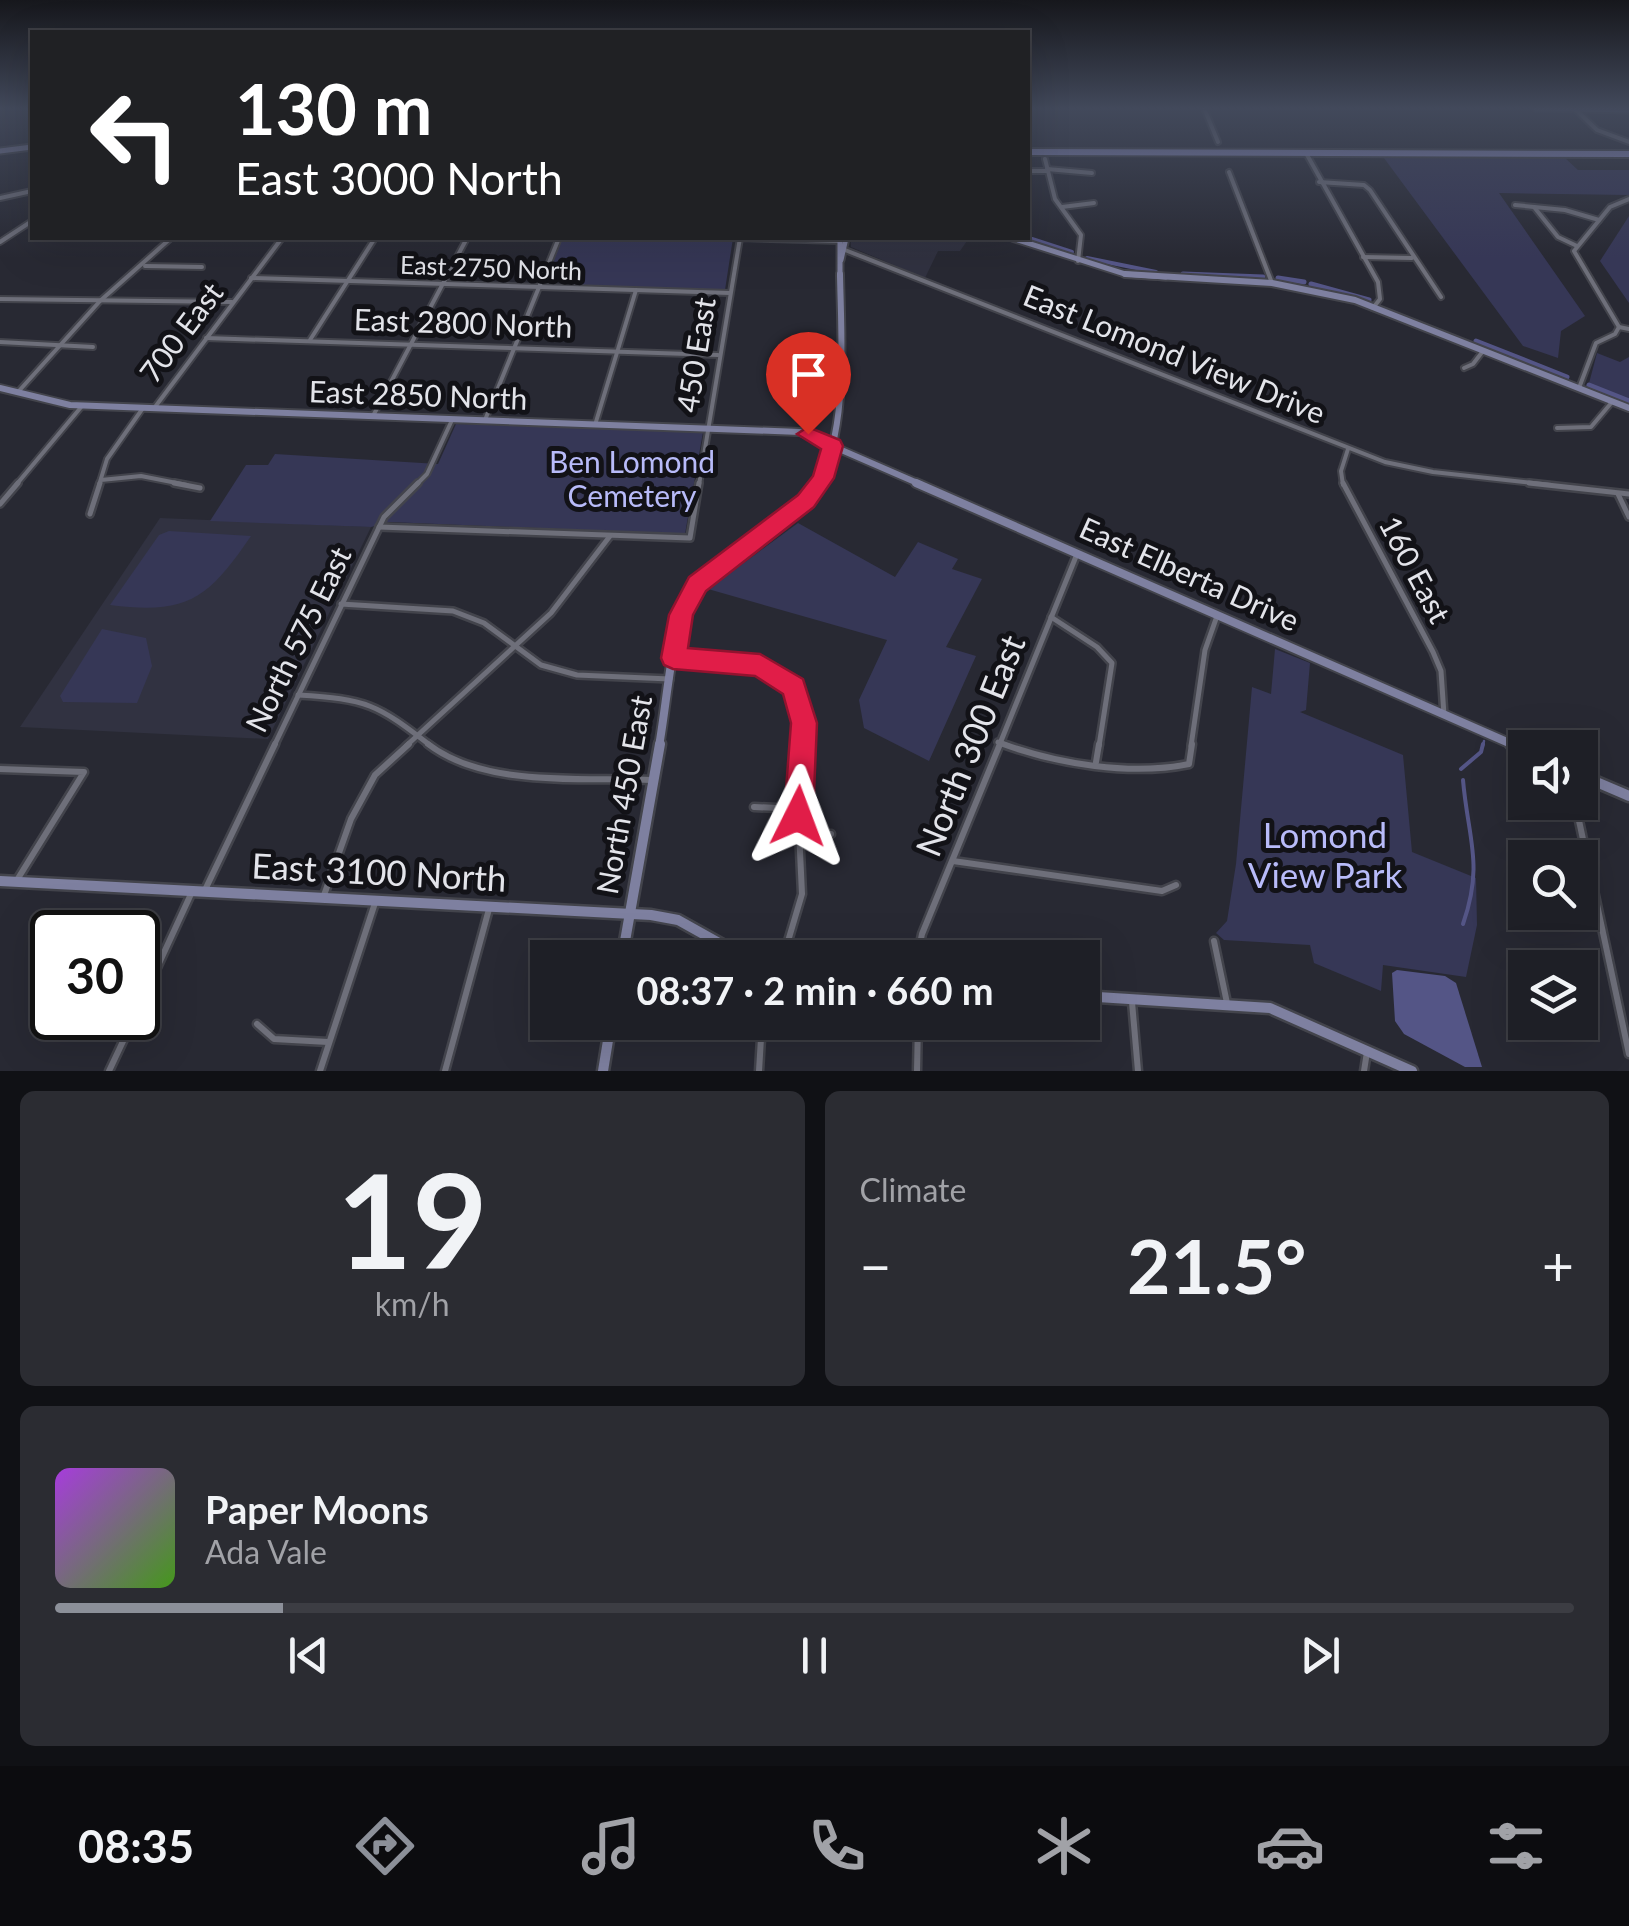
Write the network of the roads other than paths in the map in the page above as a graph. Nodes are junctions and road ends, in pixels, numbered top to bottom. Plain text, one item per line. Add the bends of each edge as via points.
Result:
1 (1045, 158) dead end
2 (1308, 158) edge
3 (1030, 170) edge
4 (1048, 170) junction
5 (1229, 172) dead end
6 (1092, 173) dead end
7 (1319, 182) junction
8 (30, 191) edge
9 (0, 198) edge
10 (1629, 199) edge
11 (1094, 203) dead end
12 (1516, 204) dead end
13 (1534, 206) junction
14 (1061, 208) junction
15 (1599, 220) junction
16 (30, 222) edge
17 (169, 240) edge
18 (280, 240) edge
19 (374, 240) edge
20 (466, 240) edge
21 (557, 240) edge
22 (740, 240) edge
23 (842, 240) edge
24 (843, 240) edge
25 (1018, 240) edge
26 (0, 242) edge
27 (1577, 246) junction
28 (846, 250) junction
29 (1363, 257) junction
30 (1412, 258) junction
31 (841, 260) junction
32 (1078, 261) junction
33 (142, 266) junction
34 (202, 267) dead end
35 (251, 278) junction
36 (348, 281) junction
37 (1272, 283) junction
38 (442, 284) junction
39 (537, 287) junction
40 (636, 290) junction
41 (730, 293) junction
42 (1441, 297) dead end
43 (0, 299) edge
44 (100, 301) junction
45 (232, 302) junction
46 (1374, 308) junction
47 (1620, 327) junction
48 (1629, 329) edge
49 (206, 338) junction
50 (0, 342) edge
51 (309, 342) junction
52 (61, 344) junction
53 (410, 345) junction
54 (94, 347) dead end
55 (512, 349) junction
56 (1482, 351) junction
57 (616, 352) junction
58 (718, 355) junction
59 (1464, 368) dead end
60 (0, 388) edge
61 (1578, 388) junction
62 (18, 392) junction
63 (1612, 402) junction
64 (82, 406) junction
65 (143, 408) junction
66 (154, 408) junction
67 (1629, 408) edge
68 (373, 417) junction
69 (452, 420) junction
70 (484, 421) junction
71 (595, 424) junction
72 (707, 428) junction
73 (1557, 428) dead end
74 (833, 446) junction
75 (1348, 449) junction
76 (101, 480) junction
77 (200, 488) dead end
78 (1618, 494) junction
79 (1629, 494) edge
80 (0, 504) edge
81 (90, 514) dead end
82 (1629, 517) edge
83 (379, 527) junction
84 (610, 536) junction
85 (1077, 554) junction
86 (342, 604) junction
87 (1218, 616) junction
88 (1050, 617) junction
89 (517, 646) junction
90 (673, 658) junction
91 (670, 679) junction
92 (298, 695) junction
93 (1444, 715) junction
94 (417, 733) junction
95 (998, 742) junction
96 (1508, 743) edge
97 (1096, 762) junction
98 (0, 769) edge
99 (652, 780) junction
100 (1598, 783) edge
101 (1629, 796) edge
102 (754, 807) dead end
103 (798, 808) junction
104 (1579, 820) edge
105 (831, 834) dead end
106 (799, 837) junction
107 (953, 861) junction
108 (0, 881) edge
109 (16, 882) junction
110 (1176, 885) dead end
111 (198, 891) junction
112 (323, 898) junction
113 (376, 900) junction
114 (490, 906) junction
115 (630, 913) junction
116 (625, 940) edge
117 (714, 940) edge
118 (788, 940) edge
119 (921, 940) edge
120 (1214, 941) dead end
121 (160, 966) edge
122 (1100, 997) edge
123 (1132, 999) junction
124 (1227, 1003) junction
125 (257, 1024) dead end
126 (123, 1040) edge
127 (608, 1040) edge
128 (761, 1040) edge
129 (917, 1040) edge
130 (328, 1042) junction
131 (1367, 1049) junction
132 (1629, 1054) edge
133 (108, 1071) edge
134 (320, 1071) edge
135 (445, 1071) edge
136 (603, 1071) edge
137 (759, 1071) edge
138 (916, 1071) edge
139 (1138, 1071) edge
140 (1364, 1071) edge
141 (1412, 1071) edge

1 - 4 street
2 - 7 street
3 - 4 street
4 - 6 street
4 - 14 street
5 - 37 street
7 - 29 street
7 - 30 street via 1364,184
8 - 9 street
10 - 15 street
11 - 14 street
12 - 13 street
13 - 15 street
13 - 27 street via 1558,237
14 - 32 street via 1084,236
15 - 27 street
16 - 26 street
17 - 33 street
18 - 35 street, 700 East
19 - 36 street
20 - 38 street
21 - 39 street
22 - 41 street, 450 East
23 - 31 street, North 450 East
24 - 28 street
25 - 32 street
27 - 47 street via 1576,256
28 - 31 street
28 - 75 street, East Lomond View Drive
29 - 30 street
29 - 46 street via 1381,291
30 - 42 street
31 - 74 street, North 450 East
32 - 37 street via 1149,278
33 - 34 street
33 - 44 street
35 - 36 street, East 2750 North
35 - 45 street, 700 East
36 - 38 street, East 2750 North
36 - 51 street
37 - 46 street
38 - 39 street, East 2750 North
38 - 53 street
39 - 40 street, East 2750 North
39 - 55 street
40 - 41 street, East 2750 North
40 - 57 street
41 - 58 street, 450 East
43 - 44 street
44 - 45 street
44 - 52 street
45 - 49 street, 700 East
46 - 56 street
47 - 48 street
47 - 61 street via 1596,343
49 - 51 street, East 2800 North
49 - 66 street, 700 East
50 - 52 street
51 - 53 street, East 2800 North
52 - 54 street
52 - 62 street
53 - 55 street, East 2800 North
53 - 68 street
55 - 57 street, East 2800 North
55 - 70 street
56 - 59 street
56 - 61 street
57 - 58 street, East 2800 North
57 - 71 street
58 - 72 street, 450 East
60 - 62 street, East 2850 North
61 - 63 street
62 - 64 street, East 2850 North
63 - 67 street
63 - 73 street via 1591,428
64 - 65 street, East 2850 North
64 - 80 street
65 - 66 street, East 2850 North
65 - 76 street via 107,458
66 - 68 street, East 2850 North
68 - 69 street, East 2850 North
69 - 70 street, East 2850 North
69 - 83 street, North 575 East via 427,474
70 - 71 street, East 2850 North
71 - 72 street, East 2850 North
72 - 74 street, East 2850 North via 795,431
72 - 84 street, 450 East via 690,538
74 - 85 street, East Elberta Drive
74 - 90 street, North 450 East via 816,490 697,584 681,615
75 - 78 street, East Lomond View Drive via 1410,469
75 - 93 street, 160 East via 1343,485 1433,652
76 - 77 street via 141,476
76 - 81 street
78 - 79 street, East Lomond View Drive
78 - 82 street
83 - 84 street
83 - 86 street, North 575 East
84 - 89 street
85 - 87 street, East Elberta Drive
85 - 88 street, North 300 East
86 - 89 street via 453,610
86 - 92 street, North 575 East
87 - 93 street, East Elberta Drive
87 - 97 street via 1205,650 1189,764
88 - 95 street, North 300 East
88 - 97 street via 1112,663
89 - 91 street via 542,665 576,675
89 - 94 street
90 - 91 street, North 450 East
90 - 103 street via 760,666 794,687 804,723
91 - 99 street, North 450 East
92 - 94 street via 345,698 383,710
92 - 111 street, North 575 East
93 - 96 street, East Elberta Drive
94 - 99 street via 448,758 492,773
94 - 112 street via 376,775
95 - 97 street via 1022,753
95 - 107 street, North 300 East
98 - 109 street via 84,772
99 - 115 street, North 450 East
100 - 101 street
102 - 103 street
103 - 106 street
104 - 132 street
105 - 106 street
106 - 118 street via 802,894
107 - 110 street via 1162,891
107 - 119 street, North 300 East
108 - 109 street, East 3100 North
109 - 111 street, East 3100 North
111 - 112 street, East 3100 North
111 - 121 street, North 575 East
112 - 113 street, East 3100 North
113 - 114 street, East 3100 North
113 - 130 street
114 - 115 street, East 3100 North
114 - 135 street
115 - 116 street, North 450 East
115 - 117 street, East 3100 North via 678,920
120 - 124 street
122 - 123 street
123 - 124 street
123 - 139 street
124 - 131 street via 1280,1010
125 - 130 street via 274,1039
126 - 133 street
127 - 136 street
128 - 137 street
129 - 138 street
130 - 134 street
131 - 140 street
131 - 141 street

